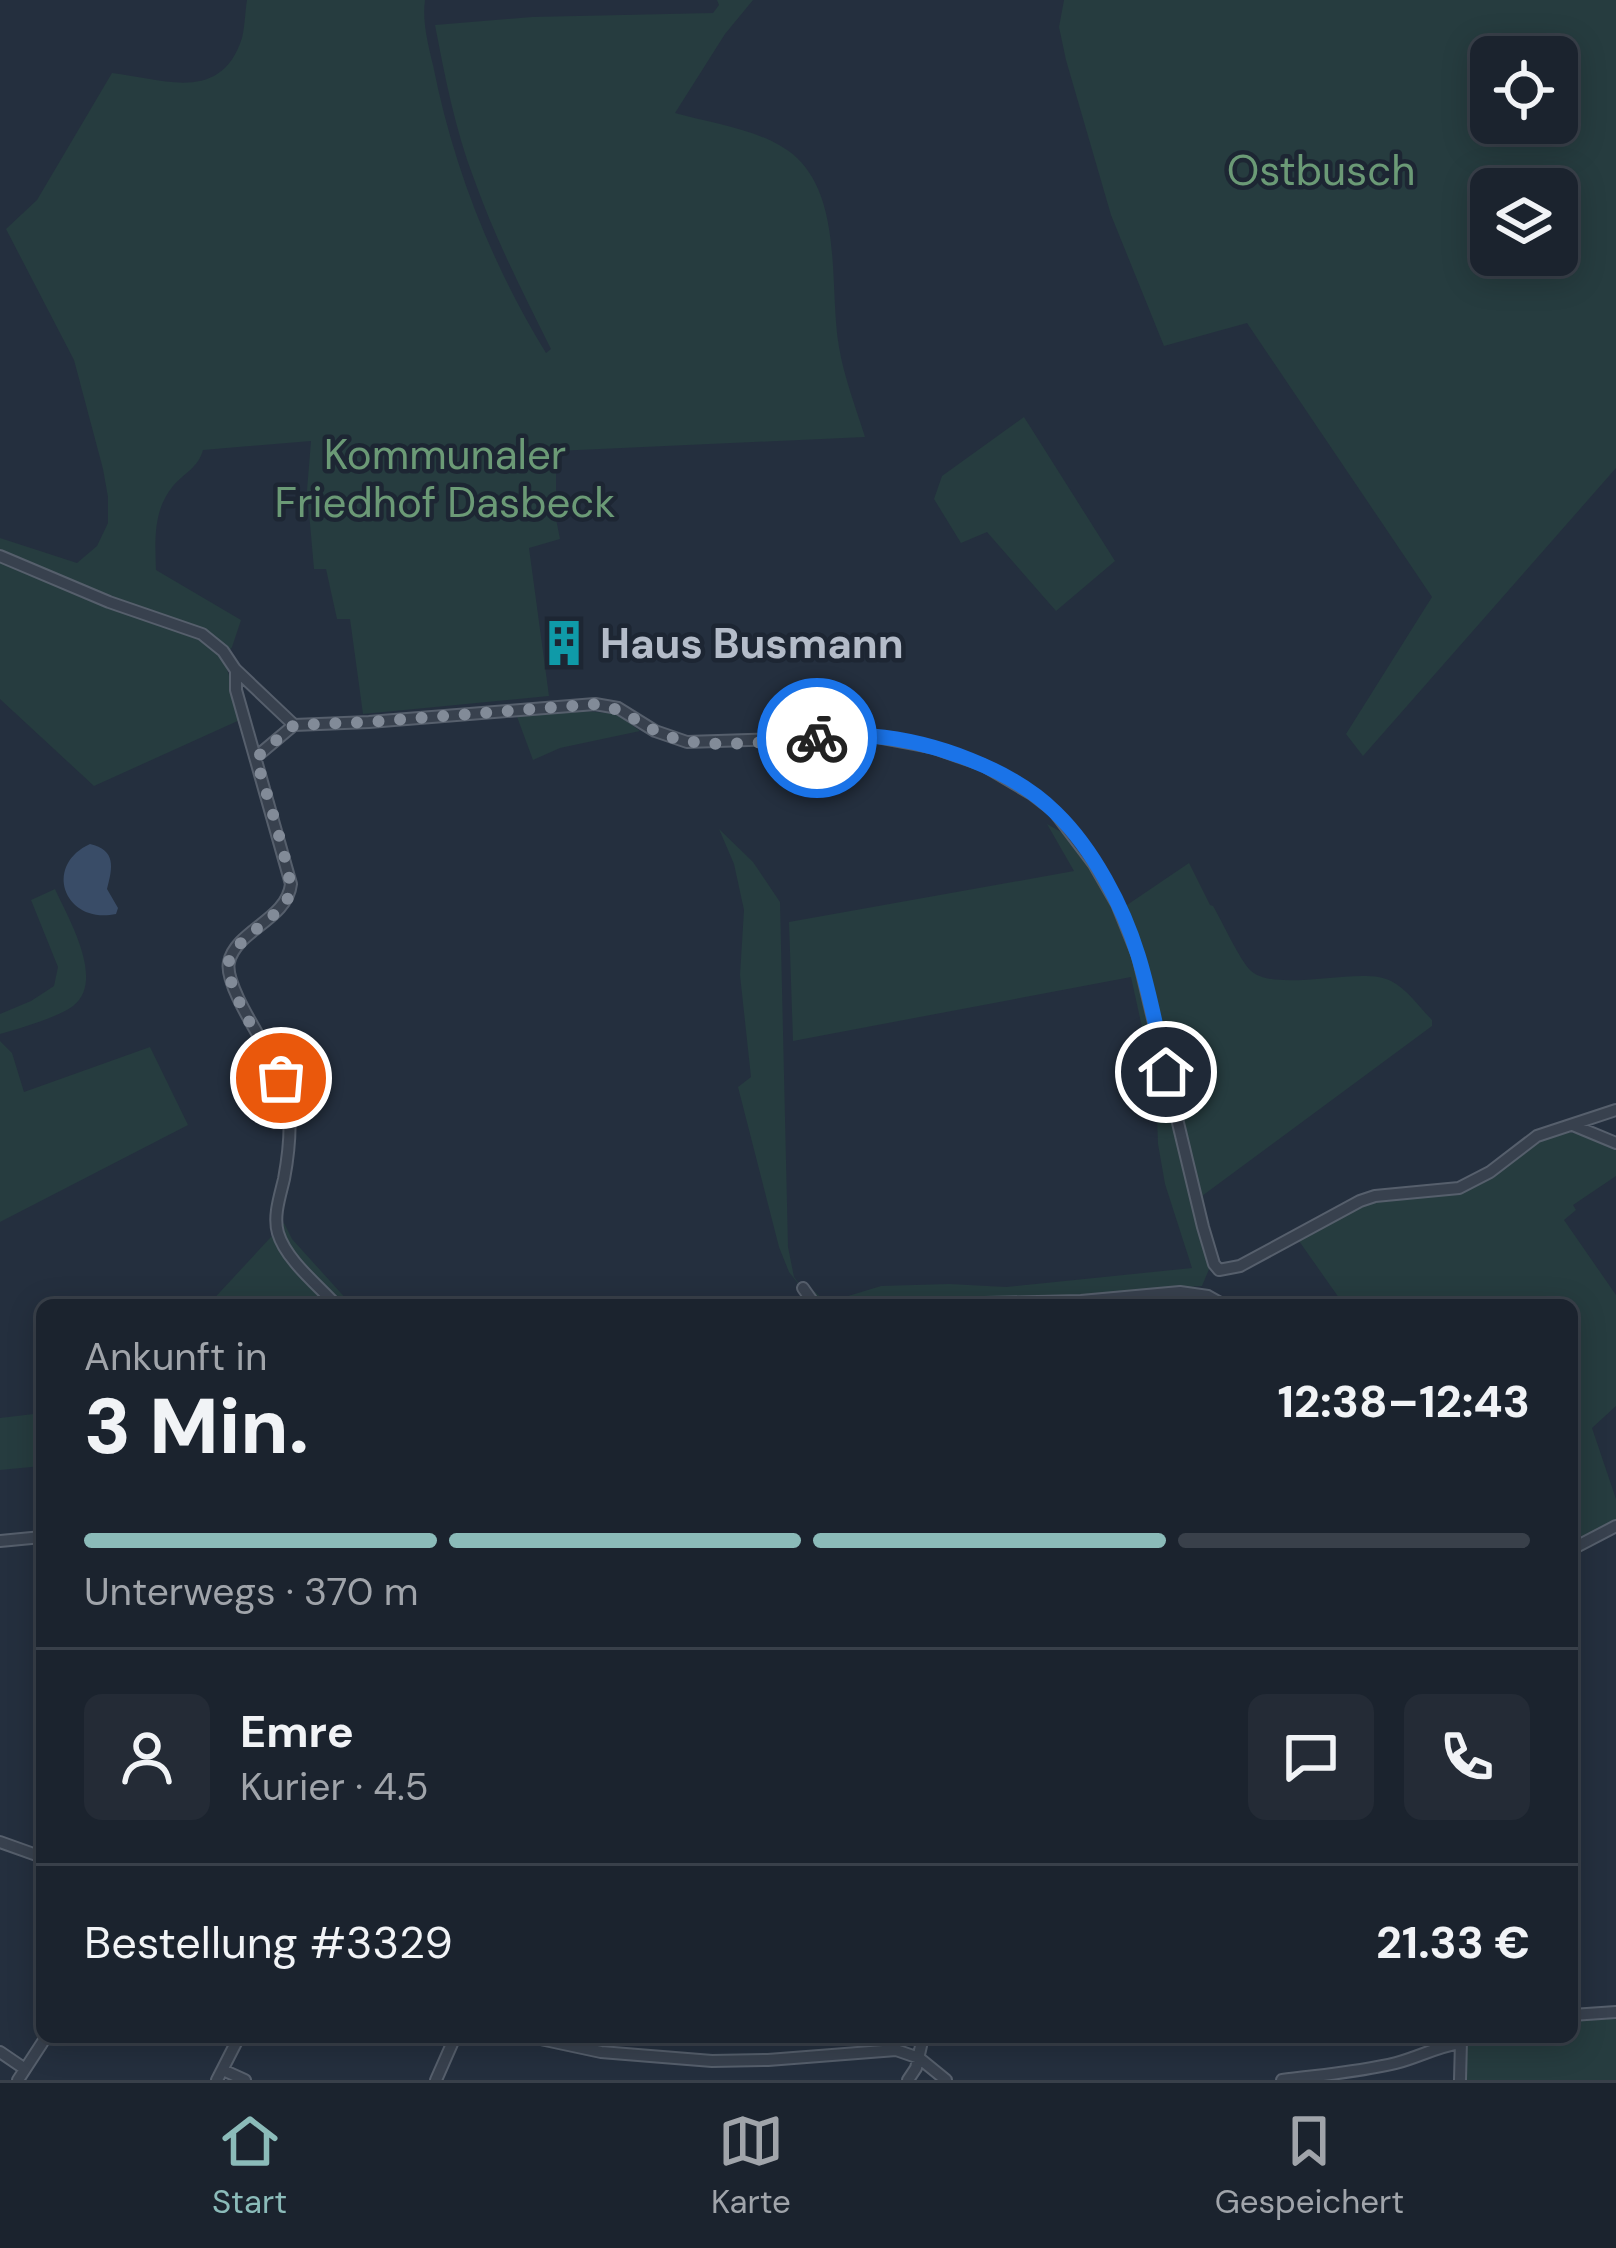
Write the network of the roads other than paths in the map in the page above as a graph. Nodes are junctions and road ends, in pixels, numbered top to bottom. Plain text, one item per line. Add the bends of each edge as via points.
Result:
1 (0, 556) edge
2 (236, 669) junction
3 (294, 725) junction
4 (256, 758) junction
5 (1616, 1110) edge
6 (1574, 1126) junction
7 (1616, 1144) edge
8 (1219, 1270) junction
9 (803, 1288) dead end
10 (1208, 1296) junction
11 (331, 1299) edge
12 (811, 1299) edge
13 (1088, 1299) edge
14 (1213, 1299) edge
15 (1616, 1526) edge
16 (36, 1538) edge
17 (0, 1541) edge
18 (1578, 1546) edge
19 (0, 1842) edge
20 (36, 1855) edge
21 (1616, 2012) edge
22 (1578, 2015) edge
23 (42, 2043) edge
24 (236, 2043) edge
25 (452, 2043) edge
26 (559, 2043) edge
27 (922, 2043) edge
28 (1452, 2043) edge
29 (1461, 2043) edge
30 (0, 2052) edge
31 (919, 2058) junction
32 (22, 2074) edge
33 (220, 2075) edge
34 (245, 2080) edge
35 (436, 2080) edge
36 (908, 2080) edge
37 (946, 2080) edge
38 (1282, 2080) edge
39 (1460, 2080) edge

1 - 2 street via 202,634
2 - 3 street
2 - 4 street
3 - 4 street
3 - 8 street via 596,704 687,742 872,736 931,747 999,774 1073,833 1130,932
4 - 11 street via 290,894 227,966 288,1097 279,1238
5 - 6 street
6 - 7 street
6 - 8 street via 1537,1136 1478,1180 1375,1196
8 - 10 street
9 - 12 street
10 - 13 street
10 - 14 street
15 - 18 street
16 - 17 street
19 - 20 street
21 - 22 street
23 - 32 street
24 - 33 street
25 - 35 street
26 - 31 street via 671,2059 877,2050
27 - 31 street
28 - 38 street via 1372,2068
29 - 39 street
30 - 32 street
31 - 36 street
31 - 37 street
33 - 34 street

